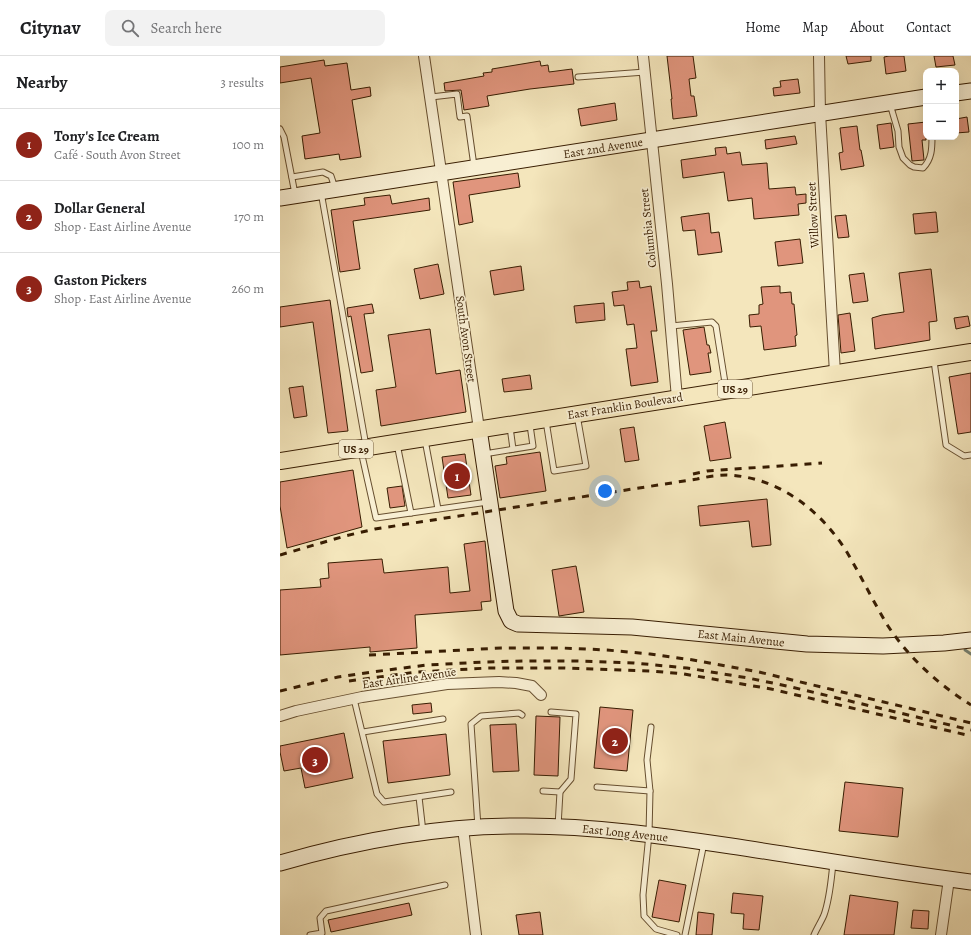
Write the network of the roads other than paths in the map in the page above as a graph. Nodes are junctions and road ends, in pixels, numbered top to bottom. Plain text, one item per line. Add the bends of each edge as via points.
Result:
1 (424, 56) edge
2 (643, 56) edge
3 (819, 56) edge
4 (645, 72) junction
5 (578, 77) dead end
6 (971, 91) edge
7 (959, 93) edge
8 (430, 97) junction
9 (923, 98) edge
10 (890, 103) junction
11 (820, 113) junction
12 (280, 129) edge
13 (652, 140) junction
14 (932, 140) edge
15 (474, 167) junction
16 (442, 172) junction
17 (292, 177) junction
18 (328, 190) junction
19 (295, 195) junction
20 (280, 198) edge
21 (671, 326) junction
22 (971, 352) edge
23 (933, 358) junction
24 (835, 373) junction
25 (726, 390) junction
26 (677, 398) junction
27 (577, 414) junction
28 (538, 420) junction
29 (510, 425) junction
30 (479, 429) junction
31 (425, 438) junction
32 (397, 442) junction
33 (363, 448) junction
34 (514, 449) junction
35 (482, 454) junction
36 (971, 455) edge
37 (280, 461) edge
38 (489, 502) junction
39 (438, 509) junction
40 (411, 513) junction
41 (511, 621) joint
42 (971, 640) edge
43 (541, 695) dead end
44 (354, 698) junction
45 (551, 712) dead end
46 (522, 715) dead end
47 (280, 716) edge
48 (443, 719) dead end
49 (651, 727) dead end
50 (363, 732) junction
51 (598, 787) dead end
52 (543, 791) dead end
53 (650, 791) junction
54 (451, 792) dead end
55 (560, 792) junction
56 (418, 797) junction
57 (558, 827) junction
58 (471, 828) junction
59 (423, 833) junction
60 (649, 834) junction
61 (704, 842) junction
62 (834, 862) junction
63 (280, 863) edge
64 (949, 879) junction
65 (971, 882) edge
66 (445, 885) dead end
67 (310, 935) edge
68 (476, 935) edge
69 (677, 935) edge
70 (685, 935) edge
71 (814, 935) edge
72 (942, 935) edge

1 - 8 street, South Avon Street
2 - 4 street, Columbia Street
3 - 11 street, Willow Street
4 - 5 lane
4 - 13 street, Columbia Street
6 - 7 street
8 - 15 lane via 457,94 460,118 467,116
8 - 16 street, South Avon Street
9 - 10 street, East 2nd Avenue
10 - 11 street, East 2nd Avenue
10 - 14 lane via 898,131 899,147 903,158 910,165 923,168 927,164 932,150
11 - 13 street, East 2nd Avenue
11 - 24 street, Willow Street
12 - 17 lane
13 - 15 street, East 2nd Avenue
13 - 21 street, Columbia Street
15 - 16 street, East 2nd Avenue
16 - 18 street, East 2nd Avenue
16 - 30 street, South Avon Street
17 - 18 lane via 323,172 331,176
17 - 19 lane
18 - 19 street, East 2nd Avenue
18 - 33 lane
19 - 20 street, East 2nd Avenue
21 - 25 lane via 712,322 716,326
21 - 26 street, Columbia Street
22 - 23 main road, East Franklin Boulevard / US 29
23 - 24 main road, East Franklin Boulevard / US 29
23 - 36 lane via 946,445 964,456
24 - 25 main road, East Franklin Boulevard / US 29
25 - 26 main road, East Franklin Boulevard / US 29
26 - 27 main road, East Franklin Boulevard / US 29
27 - 28 main road, East Franklin Boulevard / US 29
27 - 28 lane via 586,466 554,471
28 - 29 main road, East Franklin Boulevard / US 29
28 - 34 lane via 533,446
29 - 30 main road, East Franklin Boulevard / US 29
29 - 34 lane
30 - 31 main road, East Franklin Boulevard / US 29
30 - 35 street, South Avon Street
31 - 32 main road, East Franklin Boulevard / US 29
31 - 39 lane
32 - 33 main road, East Franklin Boulevard / US 29
32 - 40 lane
33 - 37 main road, East Franklin Boulevard / US 29
33 - 40 lane via 376,518
34 - 35 lane
35 - 38 street, South Avon Street
38 - 39 lane
38 - 41 street, South Avon Street via 506,611
39 - 40 lane
41 - 42 street, East Main Avenue via 522,625 632,627 807,644 883,646
43 - 44 street, East Airline Avenue via 532,686 499,682 447,684
44 - 47 street, East Airline Avenue
44 - 50 lane
45 - 55 lane via 576,714 571,779
46 - 58 lane via 519,713 481,716 471,724
48 - 50 lane
49 - 53 lane via 647,760
50 - 56 lane via 377,794 384,802
51 - 53 lane
52 - 55 lane
53 - 60 lane
54 - 56 lane
55 - 57 lane
56 - 59 lane
57 - 58 street, East Long Avenue
57 - 60 street, East Long Avenue
58 - 59 street, East Long Avenue
58 - 68 street
59 - 63 street, East Long Avenue via 345,846
60 - 61 street, East Long Avenue
60 - 69 lane via 643,895 644,916 656,929
61 - 62 street, East Long Avenue
61 - 70 lane
62 - 64 street, East Long Avenue
62 - 71 lane via 824,915
64 - 65 street, East Long Avenue
64 - 72 street
66 - 67 lane via 326,911 320,918 322,932

